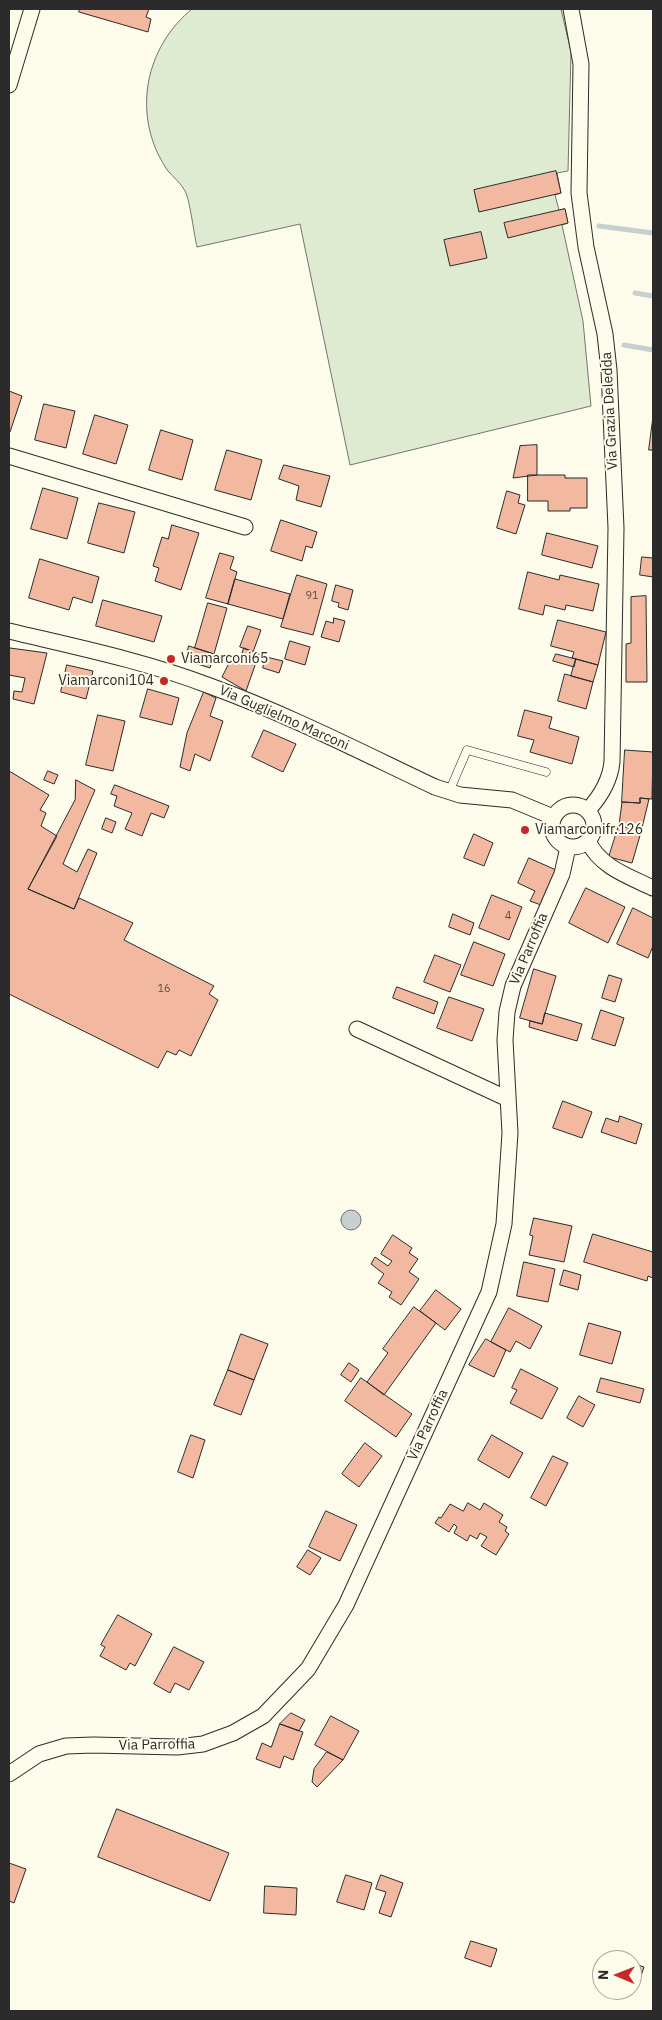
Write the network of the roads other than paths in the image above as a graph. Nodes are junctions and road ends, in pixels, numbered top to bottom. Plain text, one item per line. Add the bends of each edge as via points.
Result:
1 (32, 9) edge
2 (571, 9) edge
3 (9, 85) edge
4 (9, 456) edge
5 (245, 528) dead end
6 (9, 631) edge
7 (546, 772) dead end
8 (449, 792) junction
9 (588, 810) junction
10 (553, 817) junction
11 (588, 841) junction
12 (568, 847) junction
13 (653, 888) edge
14 (357, 1029) dead end
15 (508, 1099) junction
16 (9, 1774) edge

1 - 3 street
2 - 9 street, Via Grazia Deledda via 581,64 578,193 607,348 616,528 612,762 607,784
4 - 5 street
6 - 8 street, Via Guglielmo Marconi via 131,661 210,685
7 - 8 lane via 466,750
8 - 10 street, Via Guglielmo Marconi via 512,800
9 - 10 street via 570,804
9 - 11 street via 594,824
10 - 12 street via 552,832 561,844
11 - 12 street
11 - 13 street via 600,860
12 - 15 street, Via Parroffia via 562,874 513,986 505,1040
14 - 15 street
15 - 16 street, Via Parroffia via 510,1132 504,1224 488,1292 346,1605 308,1669 262,1716 233,1733 203,1744 177,1747 66,1746 39,1754

